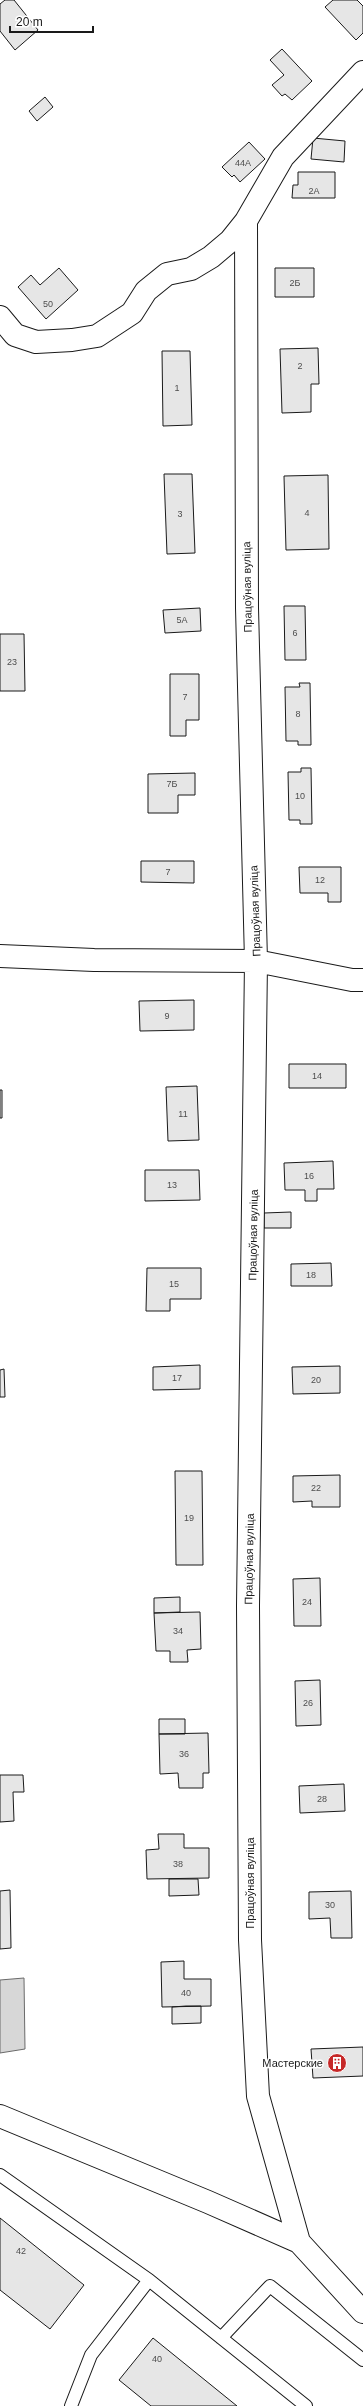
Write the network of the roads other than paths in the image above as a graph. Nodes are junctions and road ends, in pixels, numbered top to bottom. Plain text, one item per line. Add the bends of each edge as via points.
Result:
1 (363, 72) edge
2 (246, 221) junction
3 (0, 317) edge
4 (0, 956) edge
5 (256, 961) junction
6 (363, 980) edge
7 (0, 2116) edge
8 (0, 2175) edge
9 (299, 2242) junction
10 (149, 2280) junction
11 (363, 2312) edge
12 (221, 2338) junction
13 (363, 2360) edge
14 (71, 2406) edge
15 (306, 2406) edge

1 - 2 street via 283,157
2 - 3 street via 230,241 211,257 191,269 167,274 146,290 132,313 97,336 36,342 15,334
2 - 5 street, Працоўная вуліца via 247,608
4 - 5 street via 94,960
5 - 6 street
5 - 9 street, Працоўная вуліца via 248,1606 250,1940 258,2096
7 - 9 street
8 - 10 lane
9 - 11 street
10 - 12 lane
10 - 14 lane via 90,2355
12 - 13 lane via 270,2286
12 - 15 lane

